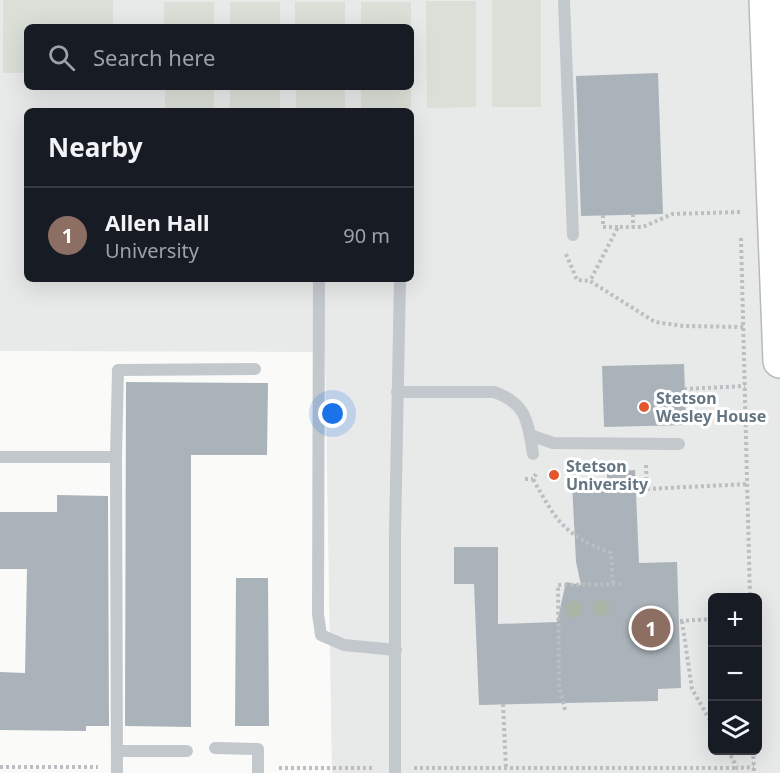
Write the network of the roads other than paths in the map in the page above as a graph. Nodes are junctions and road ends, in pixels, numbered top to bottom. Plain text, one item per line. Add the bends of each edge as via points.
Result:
1 (564, 0) edge
2 (766, 0) edge
3 (573, 235) dead end
4 (319, 282) edge
5 (400, 282) edge
6 (780, 361) edge
7 (255, 369) dead end
8 (397, 392) junction
9 (530, 435) junction
10 (679, 444) dead end
11 (532, 454) dead end
12 (0, 457) edge
13 (117, 457) junction
14 (396, 650) junction
15 (215, 748) dead end
16 (117, 751) junction
17 (187, 751) dead end
18 (117, 770) edge
19 (258, 770) edge
20 (395, 770) edge

1 - 3 lane
2 - 6 main road
4 - 14 lane via 321,635 344,645
5 - 8 lane
7 - 13 lane via 118,370
8 - 9 lane via 494,392 508,397 527,417
8 - 14 lane
9 - 10 lane via 553,443
9 - 11 lane
12 - 13 lane
13 - 16 lane
14 - 20 lane
15 - 19 lane via 258,749
16 - 17 lane
16 - 18 lane

